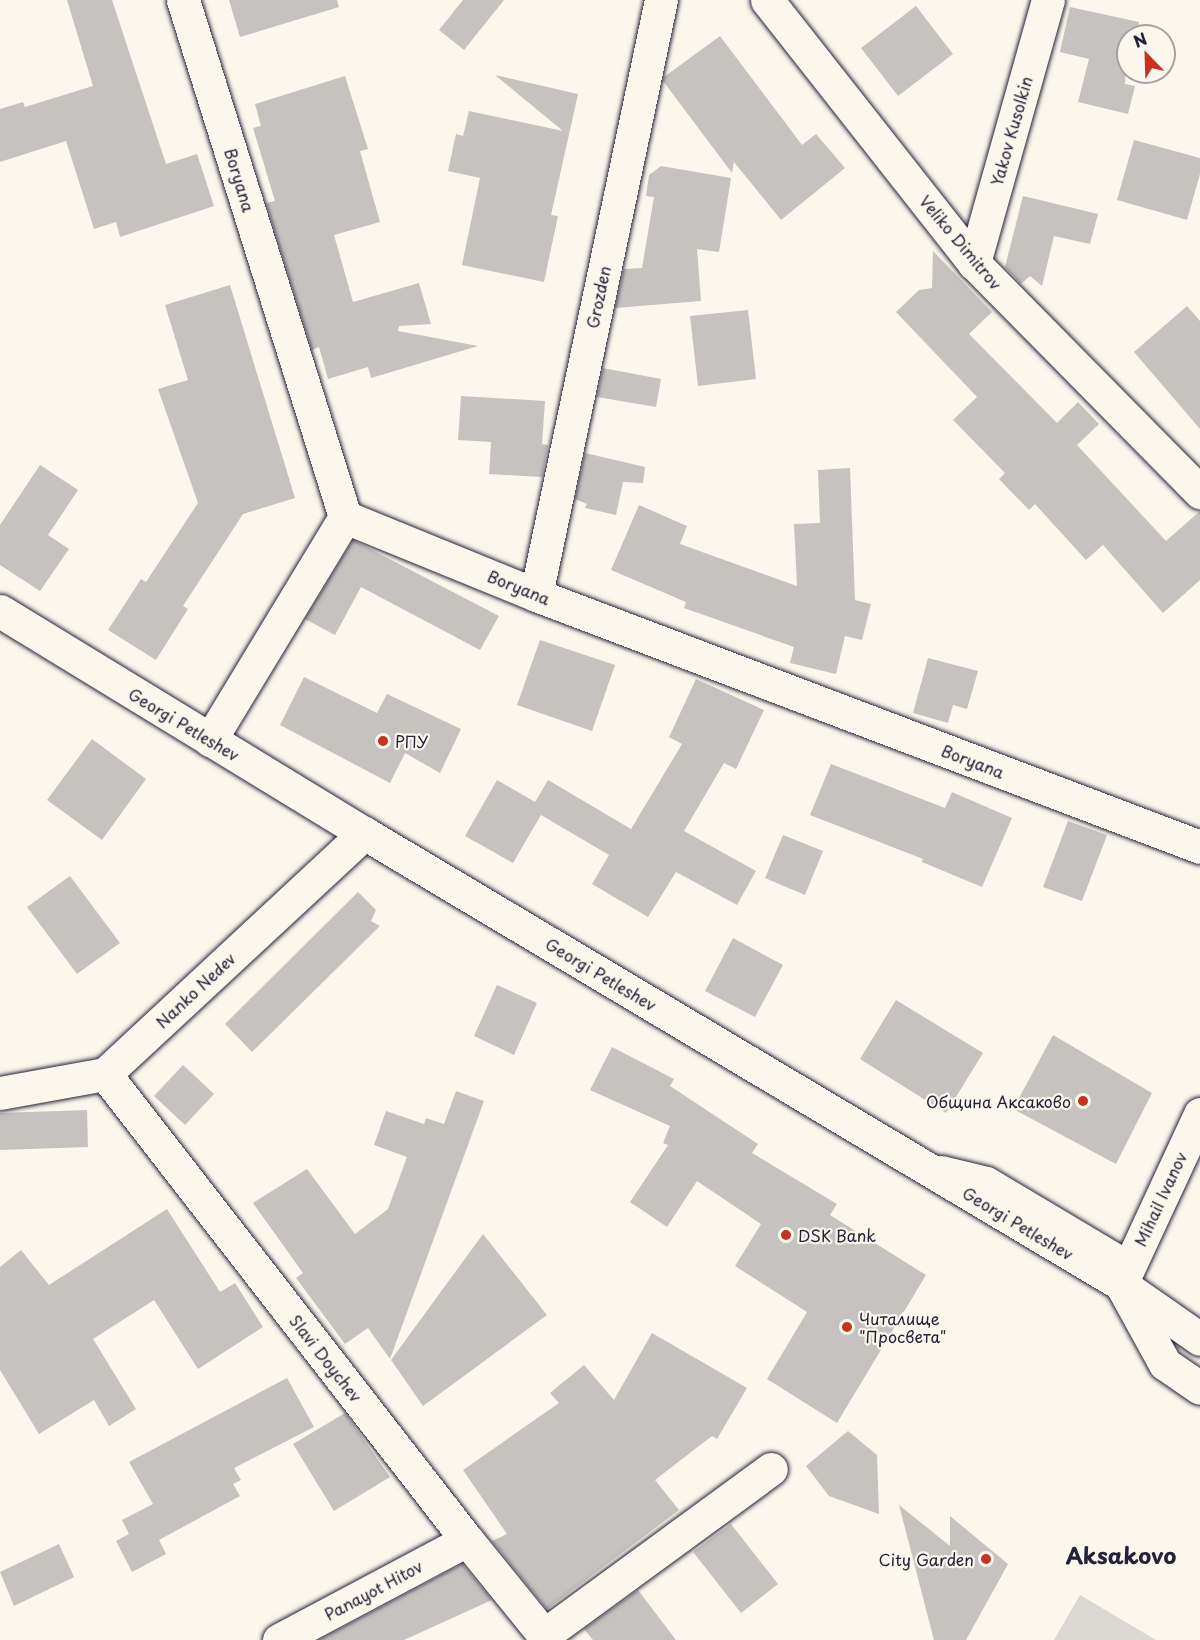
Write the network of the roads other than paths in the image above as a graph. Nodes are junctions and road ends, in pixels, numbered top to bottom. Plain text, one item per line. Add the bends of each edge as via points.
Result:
1 (183, 0) edge
2 (661, 0) edge
3 (767, 0) edge
4 (1048, 0) edge
5 (974, 263) junction
6 (1200, 492) edge
7 (345, 517) junction
8 (536, 595) junction
9 (0, 612) edge
10 (210, 740) junction
11 (364, 833) junction
12 (1200, 848) edge
13 (105, 1074) junction
14 (0, 1093) edge
15 (1200, 1114) edge
16 (1124, 1276) junction
17 (1200, 1339) edge
18 (1200, 1388) edge
19 (771, 1469) dead end
20 (467, 1540) junction
21 (546, 1638) edge
22 (279, 1640) edge

1 - 7 street, Boryana
2 - 8 street, Grozden
3 - 5 street, Veliko Dimitrov
4 - 5 street, Yakov Kusolkin
5 - 6 street, Veliko Dimitrov
7 - 8 street, Boryana
7 - 10 street
8 - 12 street, Boryana
9 - 10 street, Georgi Petleshev
10 - 11 street, Georgi Petleshev
11 - 13 street, Nanko Nedev
11 - 16 street, Georgi Petleshev via 926,1168
13 - 14 street
13 - 20 street, Slavi Doychev
15 - 16 street, Mihail Ivanov
16 - 17 street, Georgi Petleshev
16 - 18 street via 1165,1365
19 - 21 street
20 - 21 street, Slavi Doychev
20 - 22 street, Panayot Hitov

